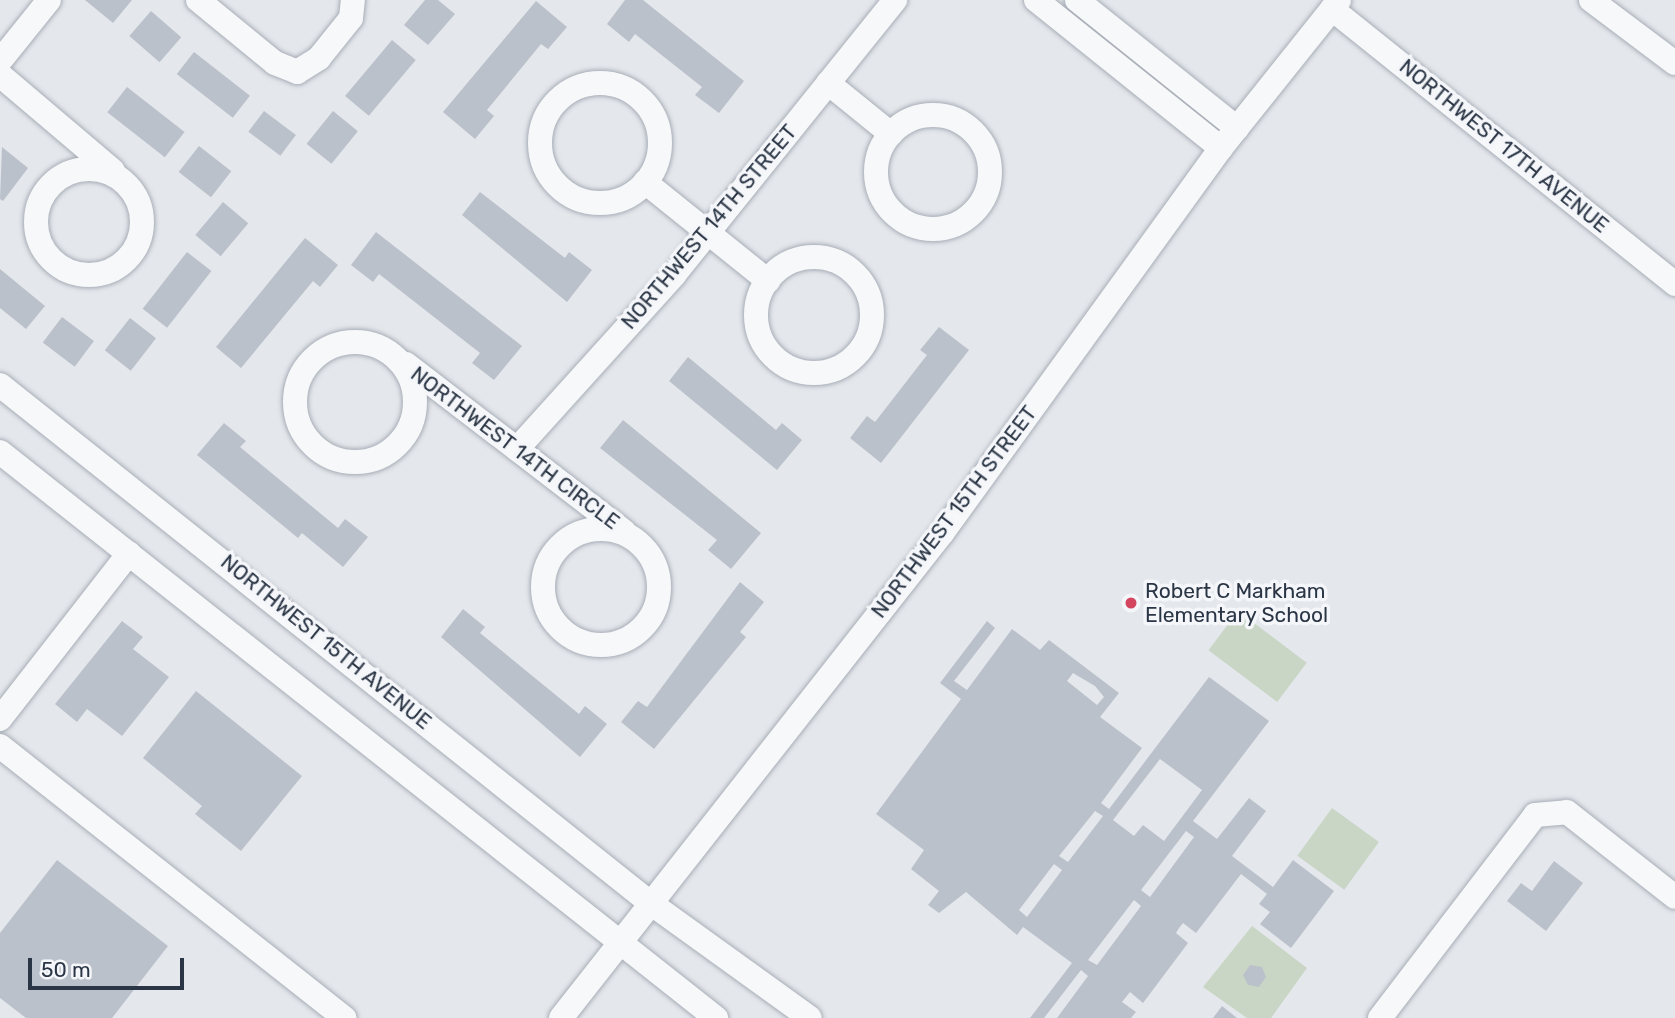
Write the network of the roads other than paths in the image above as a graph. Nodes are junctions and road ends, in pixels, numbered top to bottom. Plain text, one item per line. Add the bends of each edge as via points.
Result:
1 (49, 0) edge
2 (198, 0) edge
3 (354, 0) edge
4 (895, 0) edge
5 (1036, 0) edge
6 (1077, 0) edge
7 (1591, 0) edge
8 (1336, 5) edge
9 (0, 61) edge
10 (1675, 63) edge
11 (0, 75) edge
12 (828, 83) junction
13 (1237, 128) junction
14 (891, 134) junction
15 (1221, 148) junction
16 (121, 179) junction
17 (645, 182) junction
18 (708, 233) junction
19 (768, 281) junction
20 (1675, 284) edge
21 (394, 355) junction
22 (0, 385) edge
23 (517, 449) junction
24 (0, 452) edge
25 (636, 540) junction
26 (129, 553) junction
27 (0, 719) edge
28 (0, 746) edge
29 (1675, 897) edge
30 (649, 902) junction
31 (618, 943) junction
32 (344, 1018) edge
33 (561, 1018) edge
34 (716, 1018) edge
35 (810, 1018) edge
36 (1380, 1018) edge

1 - 9 street
2 - 3 street via 275,63 297,72 351,18
4 - 12 street, NORTHWEST 14TH STREET
5 - 15 street
6 - 13 street
7 - 10 street
8 - 13 street, NORTHWEST 15TH STREET
8 - 20 street, NORTHWEST 17TH AVENUE
11 - 16 street
12 - 14 street
12 - 18 street, NORTHWEST 14TH STREET
13 - 15 street, NORTHWEST 15TH STREET
14 - 14 street via 877,163 877,183 898,218 936,229 972,214 990,180 990,160 970,127 934,114 914,118
15 - 30 street, NORTHWEST 15TH STREET via 943,532
16 - 16 street via 86,168 68,172 46,190 36,234 55,265 91,275 109,272 136,248 141,211
17 - 17 street via 660,152 659,131 637,96 598,83 560,98 541,135 541,156 562,190 600,204 621,200
17 - 18 street
18 - 19 street
18 - 23 street, NORTHWEST 14TH STREET
19 - 19 street via 757,307 757,327 780,362 818,373 855,356 872,318 869,298 850,269 812,257 792,261
21 - 21 street, NORTHWEST 14TH CIRCLE via 355,341 315,356 295,393 295,414 315,448 354,463 394,449 415,412 415,390
21 - 23 street, NORTHWEST 14TH CIRCLE
22 - 30 street, NORTHWEST 15TH AVENUE
23 - 25 street, NORTHWEST 14TH CIRCLE
24 - 26 street
25 - 25 street, NORTHWEST 14TH CIRCLE via 598,528 571,538 550,558 543,597 564,632 582,642 622,642 652,615 658,575
26 - 27 street
26 - 31 street
28 - 32 street
29 - 36 street via 1567,812 1535,815
30 - 31 street, NORTHWEST 15TH STREET
30 - 35 street, NORTHWEST 15TH AVENUE
31 - 33 street, NORTHWEST 15TH STREET
31 - 34 street

